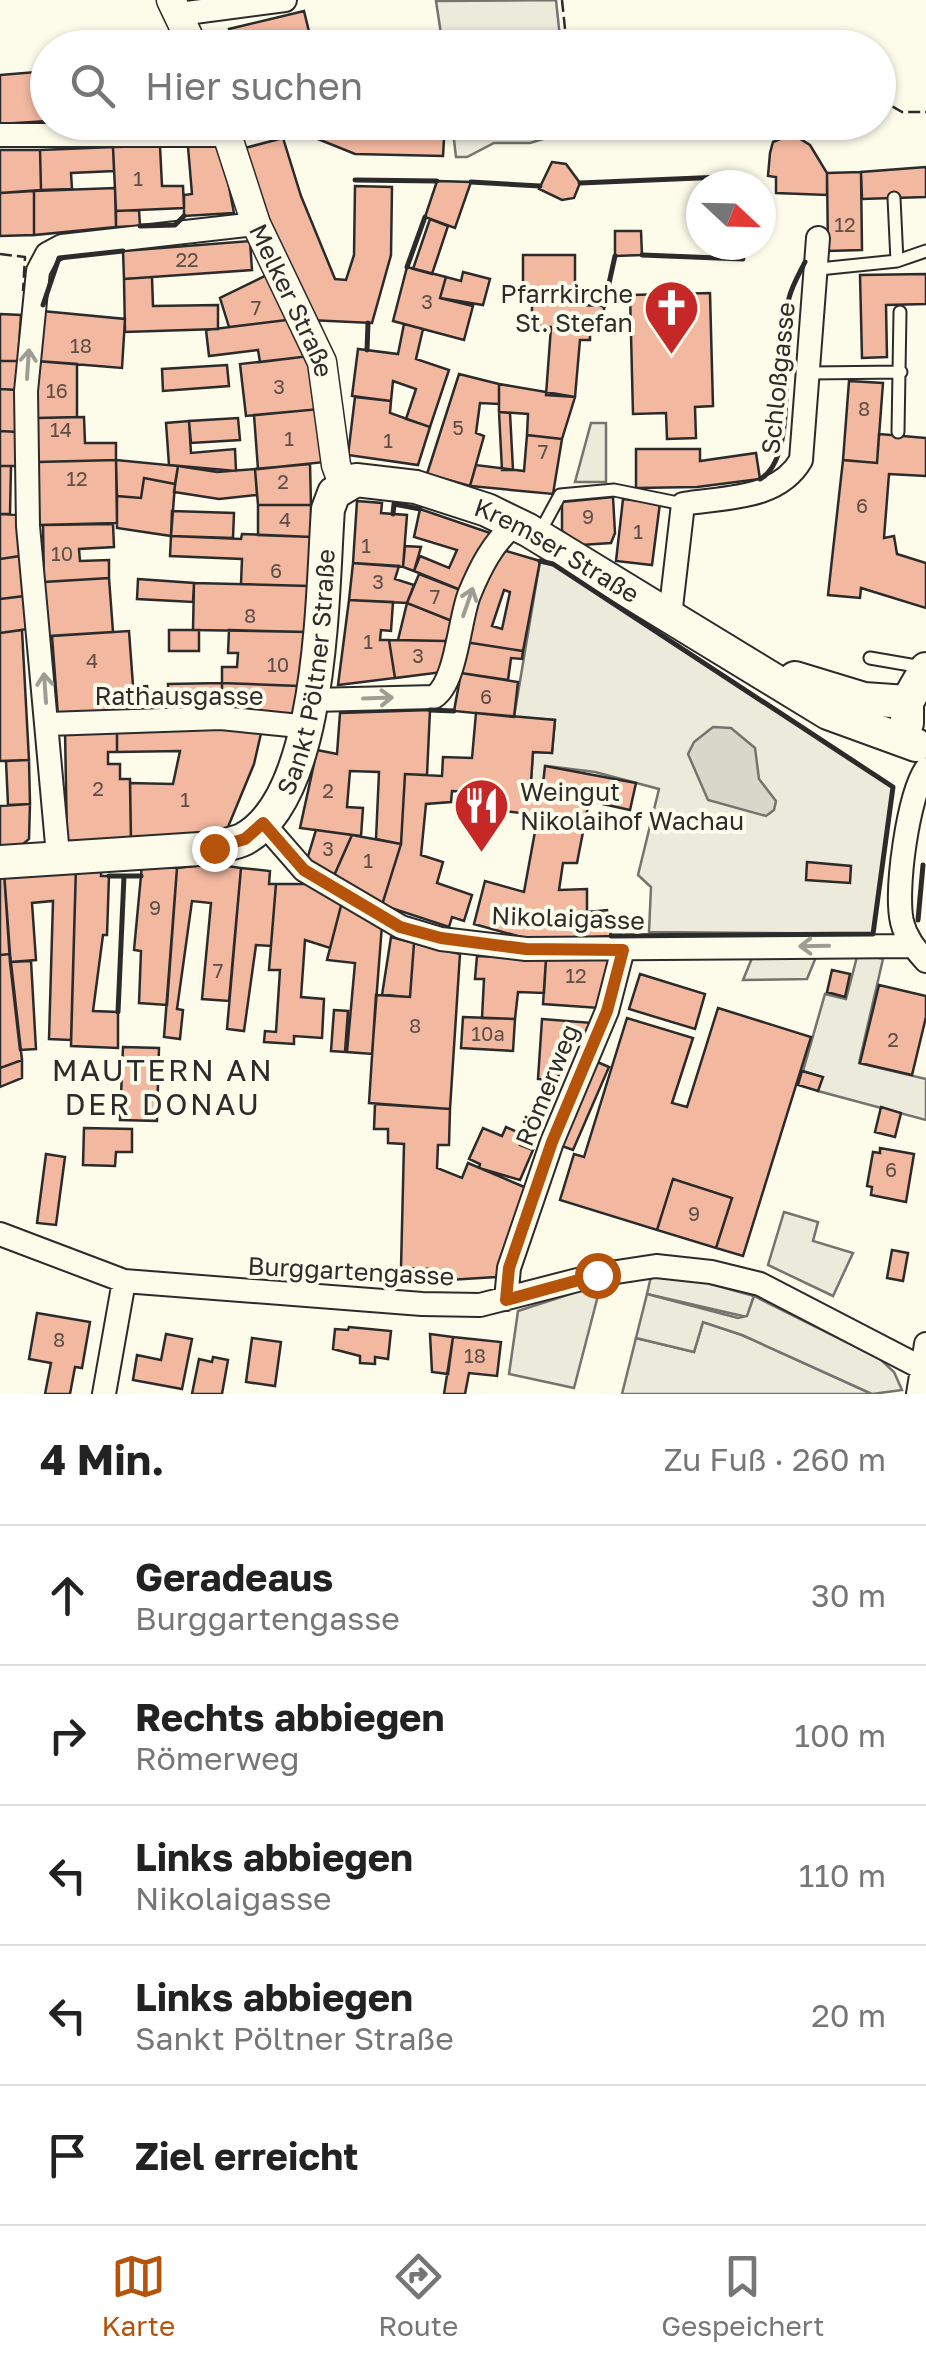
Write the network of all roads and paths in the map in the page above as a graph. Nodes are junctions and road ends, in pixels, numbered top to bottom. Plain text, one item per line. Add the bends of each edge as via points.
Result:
1 (285, 0) edge
2 (175, 7) edge
3 (186, 30) edge
4 (30, 133) edge
5 (0, 134) edge
6 (229, 140) edge
7 (894, 198) dead end
8 (256, 224) junction
9 (818, 238) dead end
10 (926, 252) edge
11 (897, 261) junction
12 (819, 269) junction
13 (900, 312) dead end
14 (810, 372) junction
15 (901, 372) junction
16 (898, 432) dead end
17 (343, 484) junction
18 (683, 504) junction
19 (526, 530) junction
20 (670, 616) junction
21 (870, 658) dead end
22 (754, 666) junction
23 (926, 668) edge
24 (907, 702) junction
25 (311, 714) junction
26 (48, 724) junction
27 (923, 757) edge
28 (263, 823) junction
29 (58, 855) junction
30 (0, 862) edge
31 (623, 950) junction
32 (919, 953) edge
33 (0, 1234) edge
34 (124, 1282) junction
35 (506, 1300) junction
36 (926, 1344) edge
37 (922, 1368) junction
38 (104, 1394) edge
39 (918, 1394) edge

1 - 2 street
2 - 3 street
4 - 5 street
6 - 8 street, Melker Straße
7 - 11 lane
8 - 17 street, Melker Straße via 322,362
26 -> 8 street via 28,507 26,390 38,271 47,254 62,246
9 - 12 street, Schloßgasse
10 - 11 lane
11 - 12 lane
12 - 14 street, Schloßgasse
13 - 15 lane
14 - 15 lane
14 - 18 street, Schloßgasse via 801,460 791,478 771,489
15 - 16 lane
17 - 19 main road, Kremser Straße via 416,487
17 - 25 main road, Sankt Pöltner Straße via 328,509
18 - 19 lane via 614,490 560,495
18 - 20 street
19 - 20 main road, Kremser Straße
25 -> 19 street, Rathausgasse via 442,692 470,594 496,540
20 - 22 main road, Kremser Straße
21 - 23 lane
22 - 24 main road, Kremser Straße via 864,699
22 - 27 main road, Kremser Straße via 828,713
23 - 24 main road
24 - 27 main road via 907,726
25 - 26 street, Rathausgasse
25 - 28 main road, Sankt Pöltner Straße via 287,787
26 - 29 street
27 - 32 street via 900,900
28 - 29 main road, Sankt Pöltner Straße via 245,839 214,848
28 - 31 street, Nikolaigasse via 304,870 400,927 526,949
29 - 30 main road, Sankt Pöltner Straße
32 -> 31 street, Nikolaigasse
31 - 35 street, Römerweg via 607,1011 509,1268
33 - 34 street, Burggartengasse
34 - 35 street, Burggartengasse via 422,1304
34 - 38 street
35 - 37 street, Burggartengasse via 656,1266 712,1272 760,1284
36 - 37 street
37 - 39 street

